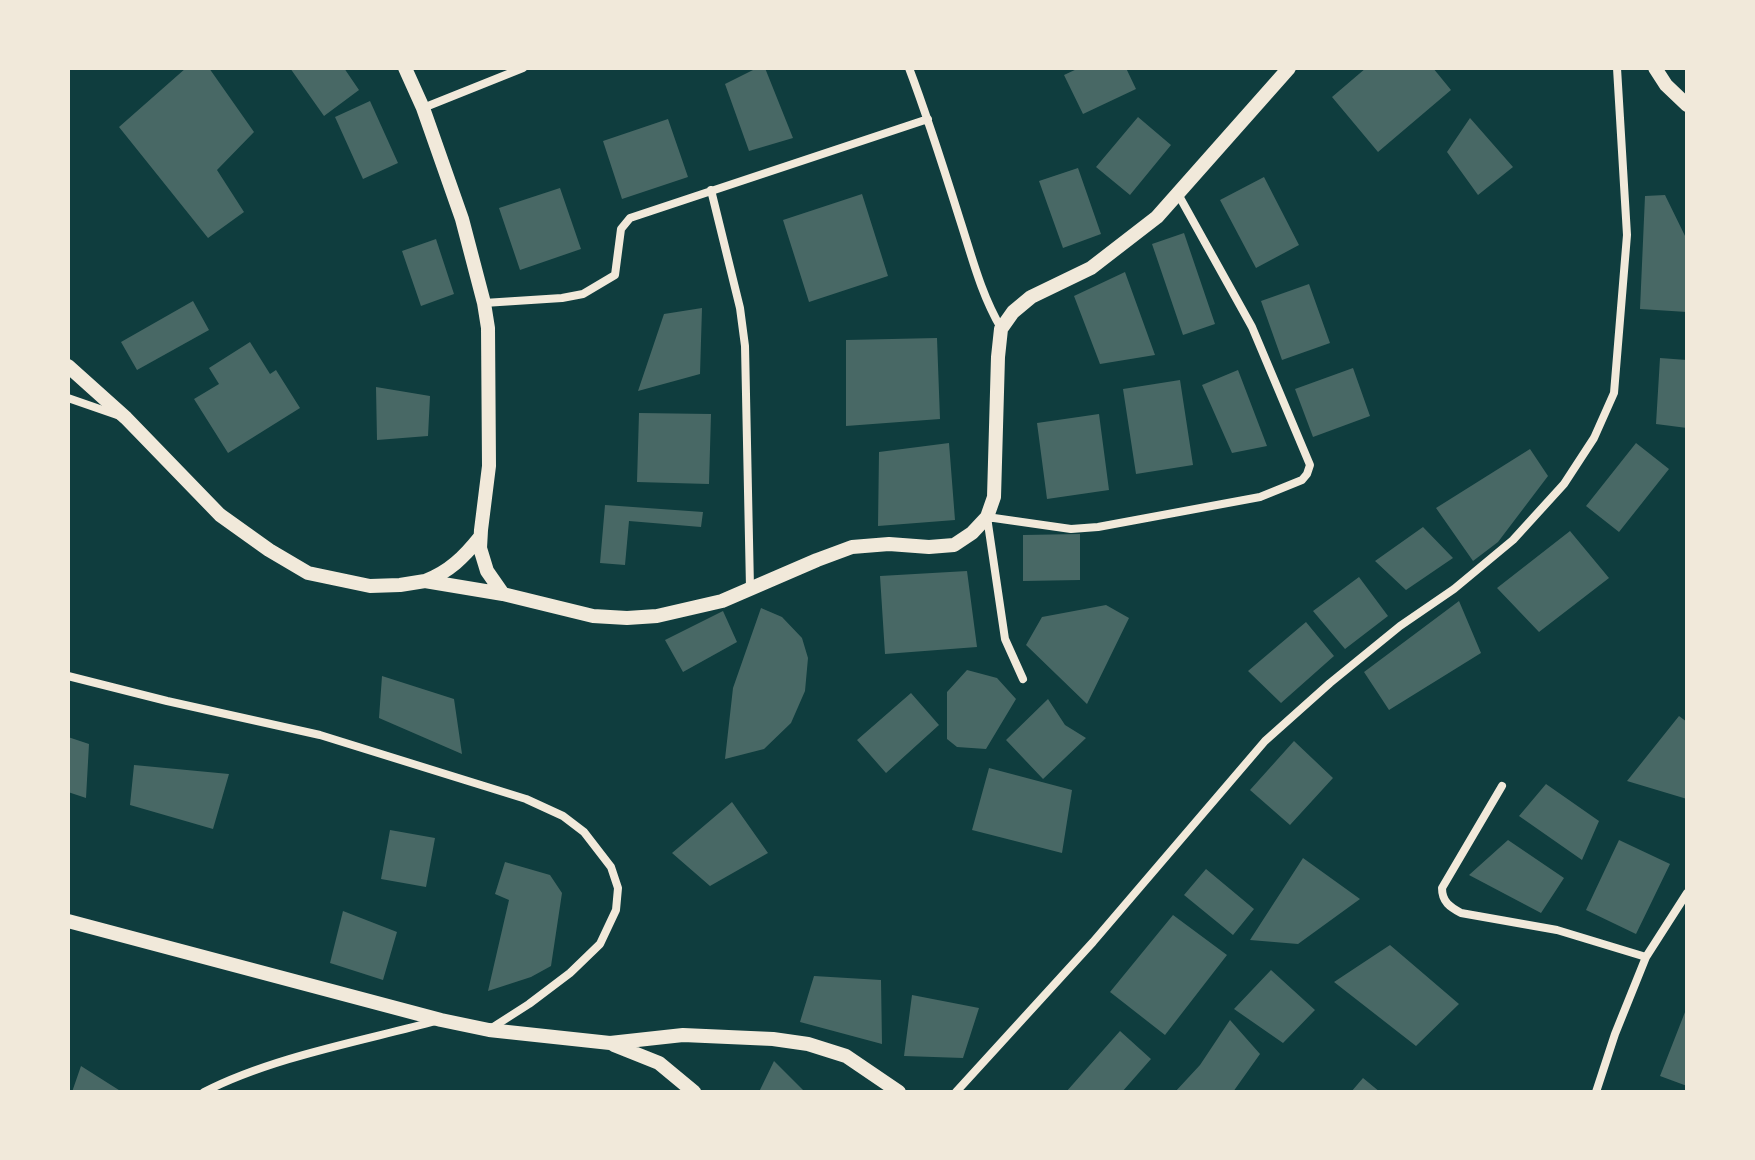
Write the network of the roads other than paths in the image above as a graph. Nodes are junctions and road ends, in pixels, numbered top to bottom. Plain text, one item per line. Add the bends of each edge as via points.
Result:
1 (405, 68) edge
2 (523, 68) edge
3 (909, 68) edge
4 (1289, 68) edge
5 (1617, 68) edge
6 (1655, 68) edge
7 (1687, 105) edge
8 (423, 108) junction
9 (928, 119) junction
10 (711, 190) junction
11 (1178, 194) junction
12 (484, 303) junction
13 (1001, 329) junction
14 (68, 366) edge
15 (68, 398) edge
16 (126, 418) junction
17 (987, 517) junction
18 (480, 537) junction
19 (425, 581) junction
20 (750, 588) junction
21 (503, 594) junction
22 (68, 676) edge
23 (1023, 679) dead end
24 (1502, 786) dead end
25 (1687, 893) edge
26 (68, 921) edge
27 (1646, 957) junction
28 (441, 1020) junction
29 (489, 1030) junction
30 (610, 1043) junction
31 (204, 1092) edge
32 (694, 1092) edge
33 (899, 1092) edge
34 (956, 1092) edge
35 (1596, 1092) edge

1 - 8 street
2 - 8 street
3 - 9 street
4 - 11 street
5 - 34 street via 1627,235 1614,393 1594,438 1564,484 1513,540 1353,664 1265,741
6 - 7 street
8 - 12 street via 462,219
9 - 10 street
9 - 13 street via 978,281
10 - 12 street via 630,218 621,229 615,275 583,294
10 - 20 street via 745,346
11 - 13 street via 1091,268 1031,297
11 - 17 street via 1252,327 1310,465 1307,474 1260,497 1098,527 1071,529
12 - 18 street via 489,466
13 - 17 street via 994,497
14 - 16 street
15 - 16 street
16 - 19 street via 220,515 308,573 370,586
17 - 20 street via 954,545 852,547
17 - 23 street via 1005,639
18 - 19 street via 448,570
18 - 21 street via 482,559
19 - 21 street
20 - 21 street via 694,609 627,618 593,616
22 - 29 street via 320,735 526,799 584,832 611,867 618,888 616,910 600,944 560,981
24 - 27 street via 1442,888 1444,901 1461,913 1557,930
25 - 27 street
26 - 28 street
27 - 35 street
28 - 29 street
28 - 31 street via 246,1073
29 - 30 street
30 - 32 street via 659,1063
30 - 33 street via 683,1035 808,1044 846,1056

